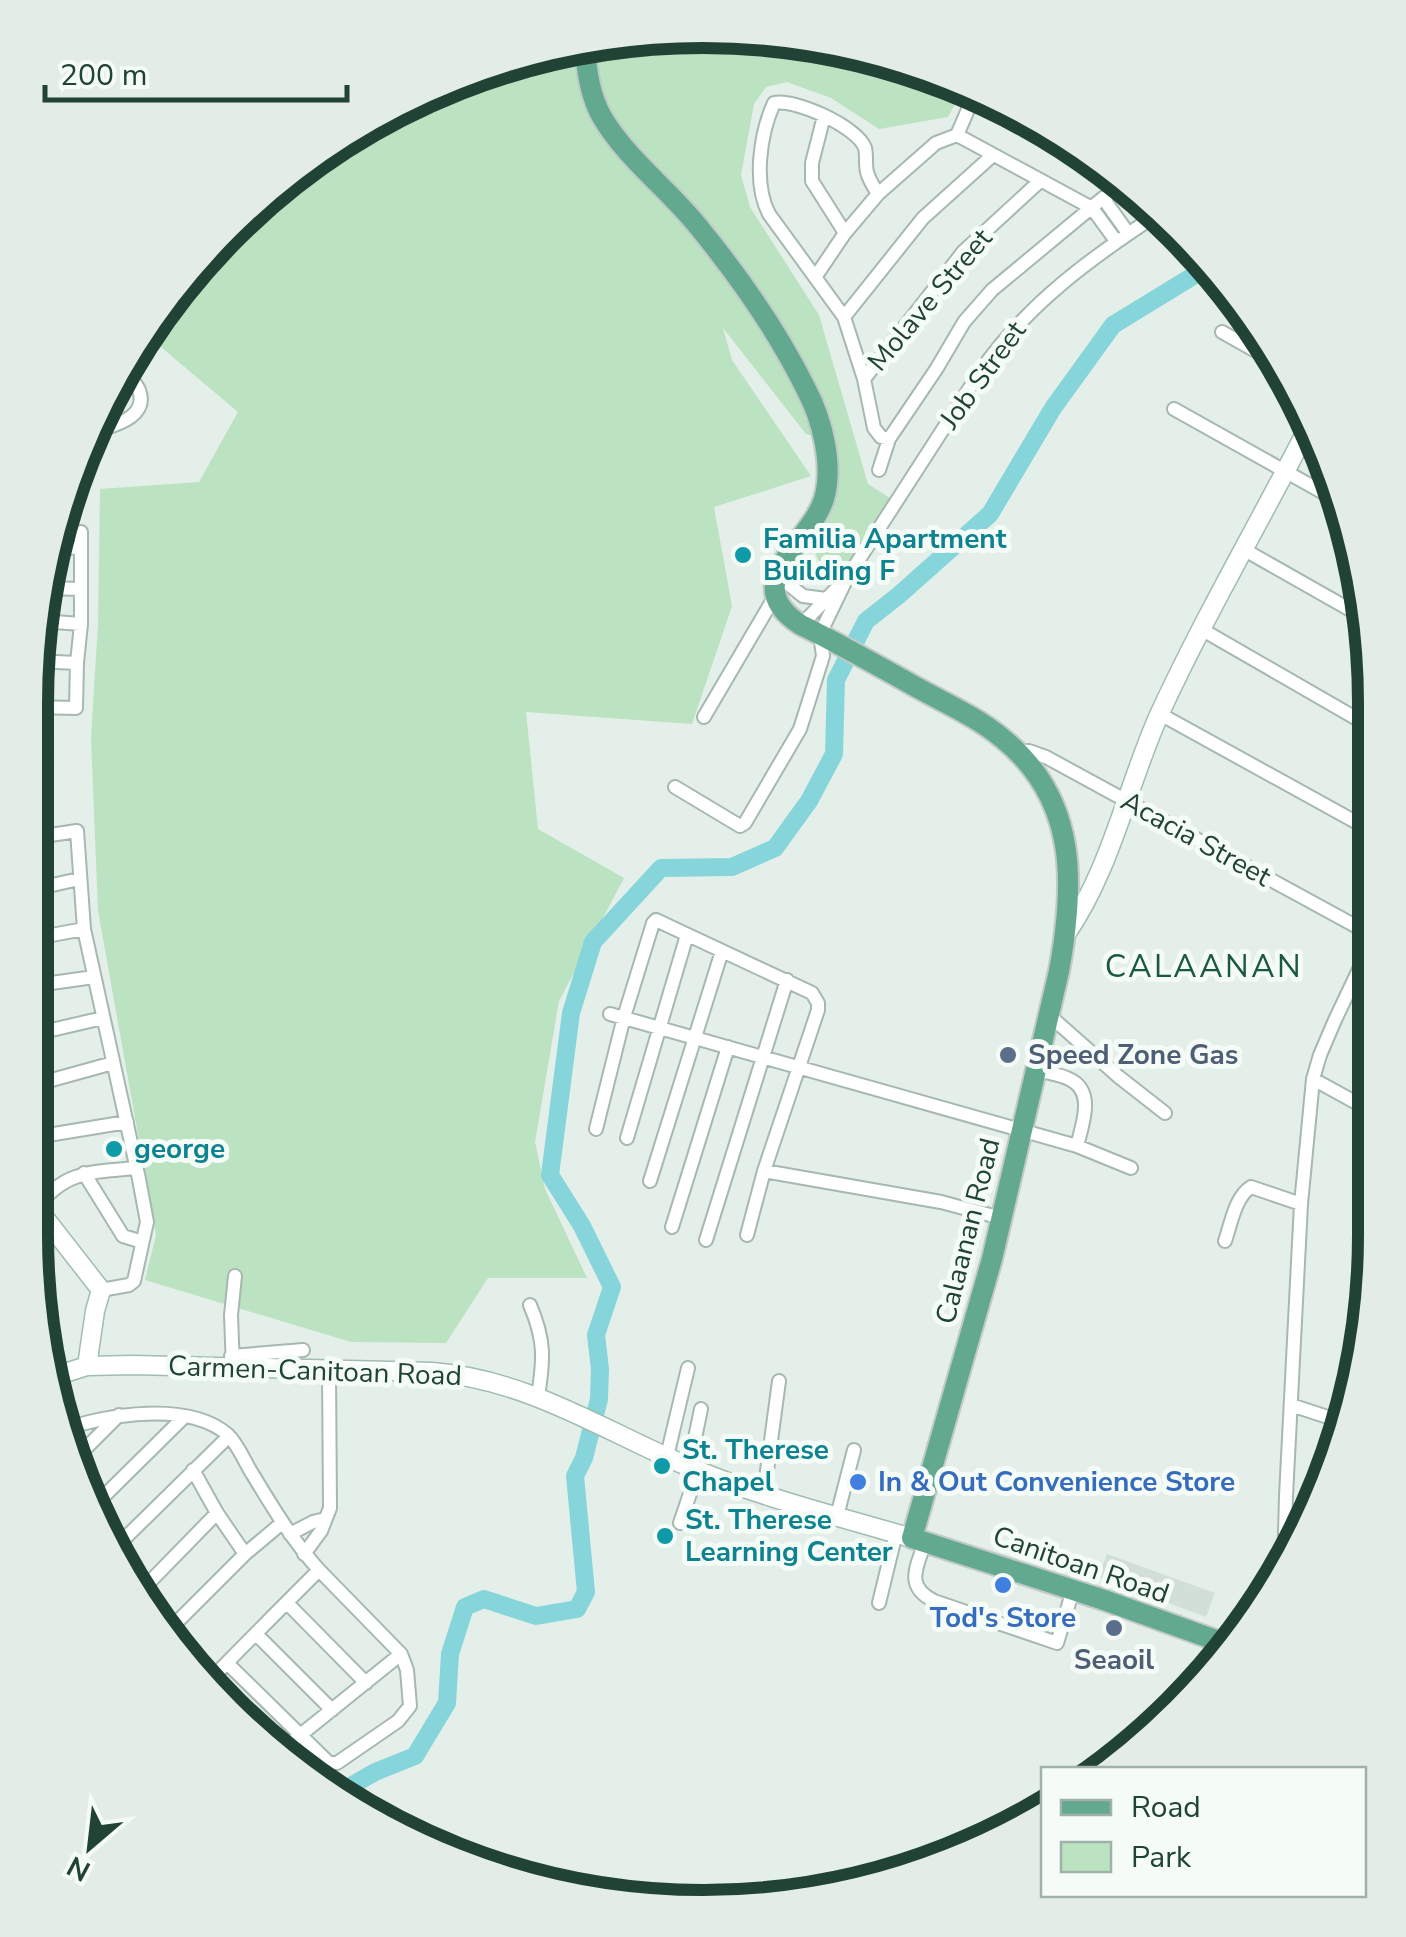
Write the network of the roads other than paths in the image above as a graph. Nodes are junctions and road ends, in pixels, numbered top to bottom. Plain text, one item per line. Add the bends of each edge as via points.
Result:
1 (586, 58) edge
2 (970, 105) edge
3 (824, 116) junction
4 (957, 134) junction
5 (993, 155) junction
6 (1040, 181) junction
7 (1113, 192) edge
8 (878, 194) junction
9 (1098, 203) junction
10 (1147, 221) edge
11 (845, 233) junction
12 (1122, 237) junction
13 (816, 276) junction
14 (844, 317) junction
15 (1222, 332) dead end
16 (1256, 351) edge
17 (864, 379) junction
18 (132, 380) edge
19 (1174, 409) dead end
20 (108, 428) edge
21 (1303, 438) edge
22 (890, 439) junction
23 (879, 470) dead end
24 (1286, 471) junction
25 (1324, 493) edge
26 (81, 532) dead end
27 (67, 548) edge
28 (80, 548) junction
29 (1243, 550) junction
30 (776, 574) junction
31 (847, 578) junction
32 (58, 588) edge
33 (81, 589) junction
34 (775, 596) junction
35 (826, 599) junction
36 (1352, 611) edge
37 (53, 622) edge
38 (81, 624) junction
39 (1201, 629) junction
40 (818, 634) junction
41 (49, 662) edge
42 (76, 663) junction
43 (48, 707) edge
44 (1160, 714) junction
45 (704, 717) dead end
46 (1358, 720) edge
47 (1017, 751) junction
48 (675, 786) dead end
49 (1127, 801) junction
50 (1358, 824) edge
51 (48, 835) edge
52 (79, 879) junction
53 (48, 886) edge
54 (84, 929) junction
55 (1358, 931) edge
56 (1066, 934) junction
57 (687, 935) junction
58 (48, 936) edge
59 (722, 951) junction
60 (1358, 969) edge
61 (94, 977) junction
62 (786, 980) junction
63 (48, 983) edge
64 (617, 1015) junction
65 (1050, 1016) junction
66 (103, 1018) junction
67 (658, 1026) junction
68 (48, 1031) edge
69 (693, 1037) junction
70 (728, 1047) junction
71 (763, 1057) junction
72 (113, 1063) junction
73 (800, 1067) junction
74 (1037, 1070) junction
75 (1313, 1079) junction
76 (48, 1081) edge
77 (1358, 1103) edge
78 (1166, 1112) dead end
79 (126, 1122) junction
80 (596, 1128) dead end
81 (1022, 1131) junction
82 (48, 1135) edge
83 (626, 1138) dead end
84 (1077, 1146) junction
85 (136, 1168) junction
86 (1131, 1168) dead end
87 (764, 1170) junction
88 (84, 1174) junction
89 (650, 1182) dead end
90 (48, 1193) edge
91 (1301, 1204) junction
92 (1001, 1218) junction
93 (48, 1225) edge
94 (672, 1226) dead end
95 (748, 1235) dead end
96 (143, 1240) junction
97 (706, 1240) dead end
98 (1225, 1241) dead end
99 (235, 1276) dead end
100 (101, 1290) junction
101 (530, 1305) dead end
102 (303, 1350) dead end
103 (232, 1362) junction
104 (86, 1366) junction
105 (688, 1368) dead end
106 (329, 1370) junction
107 (63, 1374) edge
108 (779, 1381) dead end
109 (538, 1396) junction
110 (1291, 1405) junction
111 (701, 1408) dead end
112 (119, 1415) junction
113 (183, 1418) junction
114 (1332, 1418) edge
115 (76, 1426) edge
116 (229, 1436) junction
117 (84, 1450) edge
118 (854, 1450) dead end
119 (666, 1456) junction
120 (693, 1469) junction
121 (193, 1470) junction
122 (764, 1493) junction
123 (103, 1497) edge
124 (216, 1513) junction
125 (837, 1516) junction
126 (325, 1519) junction
127 (680, 1523) dead end
128 (286, 1529) junction
129 (1285, 1535) edge
130 (911, 1538) junction
131 (123, 1540) edge
132 (245, 1554) junction
133 (304, 1554) junction
134 (319, 1570) junction
135 (148, 1583) edge
136 (1073, 1590) junction
137 (287, 1603) junction
138 (879, 1603) dead end
139 (176, 1623) edge
140 (256, 1634) junction
141 (1217, 1641) edge
142 (401, 1654) junction
143 (226, 1663) junction
144 (216, 1673) edge
145 (366, 1682) junction
146 (332, 1710) junction
147 (300, 1736) junction
148 (291, 1743) edge

1 - 30 main road via 601,116 731,268 779,340 820,421 828,472 824,499
2 - 4 street
3 - 8 street via 864,145 867,176
3 - 11 street via 812,181
3 - 13 street via 774,102 761,156 763,202
4 - 5 street
4 - 8 street via 928,149
5 - 6 street
5 - 14 street via 923,218
6 - 9 street
6 - 17 street, Molave Street via 963,252
7 - 9 street
8 - 11 street
9 - 12 street
9 - 22 street via 992,290 964,322
10 - 12 street, Job Street
11 - 13 street
12 - 31 street, Job Street via 1036,304 991,356
13 - 14 street
14 - 17 street
15 - 16 street
17 - 22 street via 874,428
18 - 20 street via 140,405
19 - 24 street
21 - 24 main road
22 - 23 street
24 - 25 street
24 - 29 main road
26 - 28 street
27 - 28 street
28 - 33 street
29 - 36 street
29 - 39 main road
30 - 34 main road
30 - 35 street via 804,596
31 - 35 street, Job Street
31 - 40 street, Job Street
32 - 33 street
33 - 38 street
34 - 40 main road via 782,609
34 - 45 street
35 - 40 street, Job Street
37 - 38 street
38 - 42 street
39 - 44 main road
39 - 46 street
40 - 47 main road, Calaanan Road via 971,717
40 - 48 street via 824,656 800,730 744,824
41 - 42 street
42 - 43 street via 76,708
44 - 49 main road
44 - 50 street
47 - 49 street, Acacia Street via 1046,757
47 - 56 main road, Calaanan Road via 1042,783 1064,832 1070,873
49 - 55 street, Acacia Street
49 - 56 main road
51 - 52 street via 77,831
52 - 53 street
52 - 54 street
54 - 58 street
54 - 61 street
56 - 65 main road, Calaanan Road
57 - 59 street
57 - 64 street via 654,921
57 - 67 street
59 - 62 street
59 - 69 street
60 - 75 street
61 - 63 street
61 - 66 street
62 - 71 street
62 - 73 street via 818,1002
64 - 67 street
64 - 80 street
65 - 74 main road, Calaanan Road
65 - 78 street
66 - 68 street
66 - 72 street
67 - 69 street
67 - 83 street
69 - 70 street
69 - 89 street
70 - 71 street
70 - 94 street
71 - 73 street
71 - 97 street
72 - 76 street
72 - 79 street
73 - 81 street
73 - 87 street
74 - 81 main road, Calaanan Road
74 - 84 street via 1080,1088 1086,1106
75 - 77 street
75 - 91 street
79 - 82 street
79 - 85 street
81 - 84 street
81 - 92 main road, Calaanan Road
84 - 86 street
85 - 88 street
85 - 96 street
87 - 92 street
87 - 95 street
88 - 90 street
88 - 96 street via 123,1236
91 - 98 street via 1247,1189
91 - 110 street
92 - 130 main road, Calaanan Road
93 - 100 main road
96 - 100 street via 134,1281
99 - 103 street
100 - 104 main road
101 - 109 street via 542,1341
102 - 103 street
103 - 104 main road, Carmen-Canitoan Road
103 - 106 main road, Carmen-Canitoan Road
104 - 107 main road, Carmen-Canitoan Road
105 - 119 street
106 - 109 main road, Carmen-Canitoan Road via 454,1374
106 - 126 street via 332,1496
108 - 122 street
109 - 119 main road, Carmen-Canitoan Road
110 - 114 street
110 - 129 street
111 - 120 street
112 - 113 street
112 - 115 street
112 - 117 street
113 - 116 street
113 - 123 street
116 - 121 street
116 - 128 street
118 - 125 street
119 - 120 main road, Carmen-Canitoan Road
120 - 122 main road, Carmen-Canitoan Road
120 - 127 street
121 - 124 street
121 - 131 street
122 - 125 main road, Carmen-Canitoan Road
124 - 132 street
124 - 135 street
125 - 130 main road, Carmen-Canitoan Road
126 - 128 street
126 - 133 street
128 - 132 street
128 - 133 street
130 - 136 main road, Canitoan Road
130 - 136 street via 920,1593 1056,1643
130 - 138 street
132 - 139 street
133 - 134 street
134 - 137 street
134 - 142 street
136 - 141 main road, Canitoan Road
137 - 140 street
137 - 145 street
140 - 143 street
140 - 146 street
142 - 145 street
142 - 147 street via 410,1706 398,1722 333,1764
143 - 144 street
143 - 147 street
145 - 146 street
146 - 147 street
147 - 148 street

